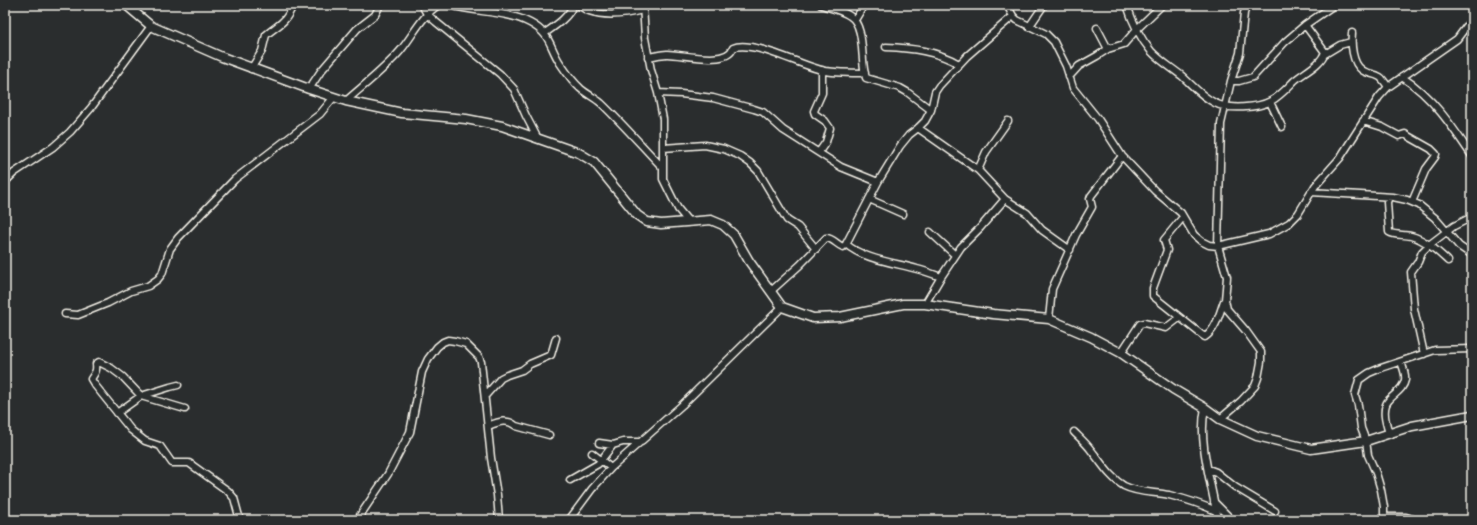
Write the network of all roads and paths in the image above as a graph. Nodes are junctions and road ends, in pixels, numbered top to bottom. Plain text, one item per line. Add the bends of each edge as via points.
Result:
1 (126, 5) edge
2 (293, 5) edge
3 (380, 5) edge
4 (422, 5) edge
5 (438, 5) edge
6 (450, 5) edge
7 (575, 5) edge
8 (821, 5) edge
9 (864, 5) edge
10 (1007, 5) edge
11 (1044, 5) edge
12 (1127, 5) edge
13 (1162, 5) edge
14 (1247, 5) edge
15 (1334, 5) edge
16 (643, 8) edge
17 (427, 14) junction
18 (1013, 16) junction
19 (1472, 19) edge
20 (855, 20) junction
21 (1305, 25) junction
22 (151, 26) junction
23 (1029, 27) junction
24 (1098, 28) dead end
25 (1137, 29) junction
26 (1352, 33) dead end
27 (545, 34) junction
28 (1351, 42) junction
29 (886, 47) dead end
30 (1108, 50) junction
31 (1325, 54) junction
32 (648, 57) junction
33 (959, 64) junction
34 (251, 69) junction
35 (822, 70) junction
36 (864, 73) junction
37 (1069, 77) junction
38 (1402, 77) junction
39 (1231, 81) junction
40 (1388, 87) junction
41 (310, 89) junction
42 (658, 93) junction
43 (334, 97) junction
44 (346, 101) junction
45 (1270, 102) junction
46 (1225, 108) junction
47 (931, 110) junction
48 (1008, 121) dead end
49 (1363, 121) junction
50 (918, 128) junction
51 (1282, 128) dead end
52 (538, 139) junction
53 (664, 148) junction
54 (819, 152) junction
55 (1122, 156) junction
56 (1472, 156) edge
57 (662, 167) junction
58 (978, 170) junction
59 (5, 182) edge
60 (878, 182) junction
61 (1311, 192) junction
62 (1389, 197) junction
63 (869, 199) junction
64 (1005, 199) junction
65 (1412, 202) junction
66 (903, 214) dead end
67 (1183, 217) junction
68 (1472, 217) edge
69 (688, 221) junction
70 (1447, 231) junction
71 (930, 232) dead end
72 (846, 244) junction
73 (1428, 245) junction
74 (1218, 246) junction
75 (816, 249) junction
76 (1070, 250) junction
77 (1472, 255) edge
78 (955, 256) junction
79 (1448, 261) dead end
80 (941, 277) junction
81 (771, 291) junction
82 (1224, 300) junction
83 (925, 304) junction
84 (782, 307) junction
85 (65, 314) dead end
86 (1179, 318) junction
87 (1049, 320) junction
88 (556, 338) dead end
89 (1472, 349) edge
90 (1121, 352) junction
91 (1424, 354) junction
92 (1401, 362) junction
93 (178, 385) dead end
94 (141, 396) junction
95 (485, 396) junction
96 (1205, 408) junction
97 (185, 409) dead end
98 (117, 413) junction
99 (1472, 415) edge
100 (1220, 419) junction
101 (488, 426) junction
102 (1074, 432) dead end
103 (1389, 433) junction
104 (549, 435) dead end
105 (1366, 441) junction
106 (641, 442) junction
107 (599, 443) dead end
108 (614, 445) junction
109 (592, 453) dead end
110 (601, 460) junction
111 (611, 468) junction
112 (1208, 469) junction
113 (570, 480) dead end
114 (1214, 502) junction
115 (1216, 510) junction
116 (1275, 511) dead end
117 (1383, 518) edge
118 (240, 520) edge
119 (357, 520) edge
120 (499, 520) edge
121 (569, 520) edge
122 (1219, 520) edge
123 (1232, 520) edge
124 (1416, 520) edge

1 - 22 main road
2 - 34 street via 286,20 266,35 262,51
3 - 41 street via 375,15 357,28 321,71
4 - 17 street
5 - 17 street
6 - 27 street via 502,14 529,22
7 - 16 street via 595,13 620,14
7 - 27 street
8 - 20 street via 837,9
9 - 20 street
10 - 18 street
11 - 23 street
12 - 25 street
13 - 25 street
14 - 39 street via 1240,53
15 - 21 street
16 - 32 street
17 - 44 street via 392,60
17 - 52 street via 500,74 514,89
18 - 23 street
18 - 33 street
19 - 38 street via 1457,38
20 - 36 street via 860,35
21 - 31 street
21 - 39 street via 1253,78
22 - 34 main road
22 - 59 street via 91,108 70,132
23 - 37 street via 1046,34 1054,42
24 - 30 street
25 - 30 street via 1124,44
25 - 46 street via 1152,52 1202,95
26 - 28 street
27 - 57 street via 573,81 600,103
28 - 31 street
28 - 40 street via 1359,68 1381,78
29 - 33 street via 927,52
30 - 37 street via 1079,66
31 - 45 street via 1318,63
32 - 35 street via 666,54 724,57 732,52 733,48 740,46 764,50
32 - 42 street
33 - 47 street via 938,86
34 - 41 main road
35 - 36 street
35 - 54 street via 822,92 814,111 830,128 826,142
36 - 47 street via 868,80 907,92
37 - 55 street
38 - 40 street
38 - 56 street via 1420,89 1440,110
39 - 46 street
40 - 49 street
41 - 43 main road
42 - 53 street via 663,119
42 - 54 street via 706,97 763,112 783,130
43 - 44 main road
43 - 85 street via 320,114 235,180 178,238 170,249 162,274 155,282 78,315
44 - 52 main road via 402,113 466,119 502,126
45 - 46 street
45 - 51 street
46 - 74 street via 1221,124
47 - 50 street via 926,121
48 - 58 street via 986,152
49 - 61 street via 1340,158
49 - 65 street via 1399,136 1404,134 1436,154 1426,169
50 - 58 street
50 - 60 street via 909,135
52 - 69 main road via 579,153 594,162 637,215 647,222 661,224
53 - 57 street
53 - 75 street via 706,145 740,156 758,171 787,220 798,227
54 - 60 street via 841,167
55 - 67 street via 1155,192
55 - 76 street via 1091,196 1092,207
57 - 69 street via 668,191
58 - 64 street
60 - 63 street
61 - 62 street
61 - 74 street via 1298,214 1279,230
62 - 65 street
62 - 73 street via 1389,232 1409,235
63 - 66 street
63 - 72 street
64 - 76 street via 1027,213 1042,230
64 - 78 street
65 - 70 street via 1435,218
67 - 74 street via 1194,235 1208,245
67 - 86 street via 1164,240 1167,250 1152,292 1153,296
68 - 70 street
69 - 81 main road via 711,220 723,225 734,235
70 - 73 street
70 - 77 street via 1459,246
71 - 78 street
72 - 75 street via 843,247 826,238
72 - 80 street via 851,249 877,259
73 - 79 street
73 - 91 street via 1411,272 1414,309
74 - 82 street via 1227,278
75 - 81 street
76 - 87 street via 1052,289
78 - 80 street
80 - 83 street
81 - 84 main road
82 - 86 street via 1217,321 1205,337
82 - 100 street via 1227,309 1261,352 1261,362 1255,386
83 - 84 main road via 903,304 840,317 813,318
83 - 87 main road
84 - 106 street
86 - 90 street via 1164,328 1142,323
87 - 90 main road
88 - 95 street via 551,355 501,378
89 - 91 street via 1435,350
90 - 96 main road
91 - 92 street
92 - 103 street via 1406,378 1400,391 1386,404 1385,420
92 - 105 street via 1369,373 1359,380 1355,395
93 - 94 street
94 - 97 street
94 - 98 street
94 - 98 street via 112,368 99,362 96,364 97,370 91,379
95 - 101 street
95 - 119 street via 482,362 466,344 448,340 443,342 428,359 422,372 410,432 388,474
96 - 100 main road
96 - 112 street via 1202,427
98 - 118 street via 139,437 160,446 172,463 188,463 228,491 234,498
99 - 103 main road
100 - 105 main road via 1256,436 1311,449
101 - 104 street via 508,421 516,426
101 - 120 street
102 - 115 street via 1106,470 1124,486 1196,502
103 - 105 main road
105 - 117 street via 1368,455 1381,490
106 - 108 street
106 - 111 street
107 - 108 street
108 - 110 street
109 - 110 street
110 - 111 street
110 - 113 street
111 - 121 street
112 - 114 street
112 - 116 street
114 - 115 street
114 - 123 street
115 - 122 street
117 - 124 street via 1406,517

